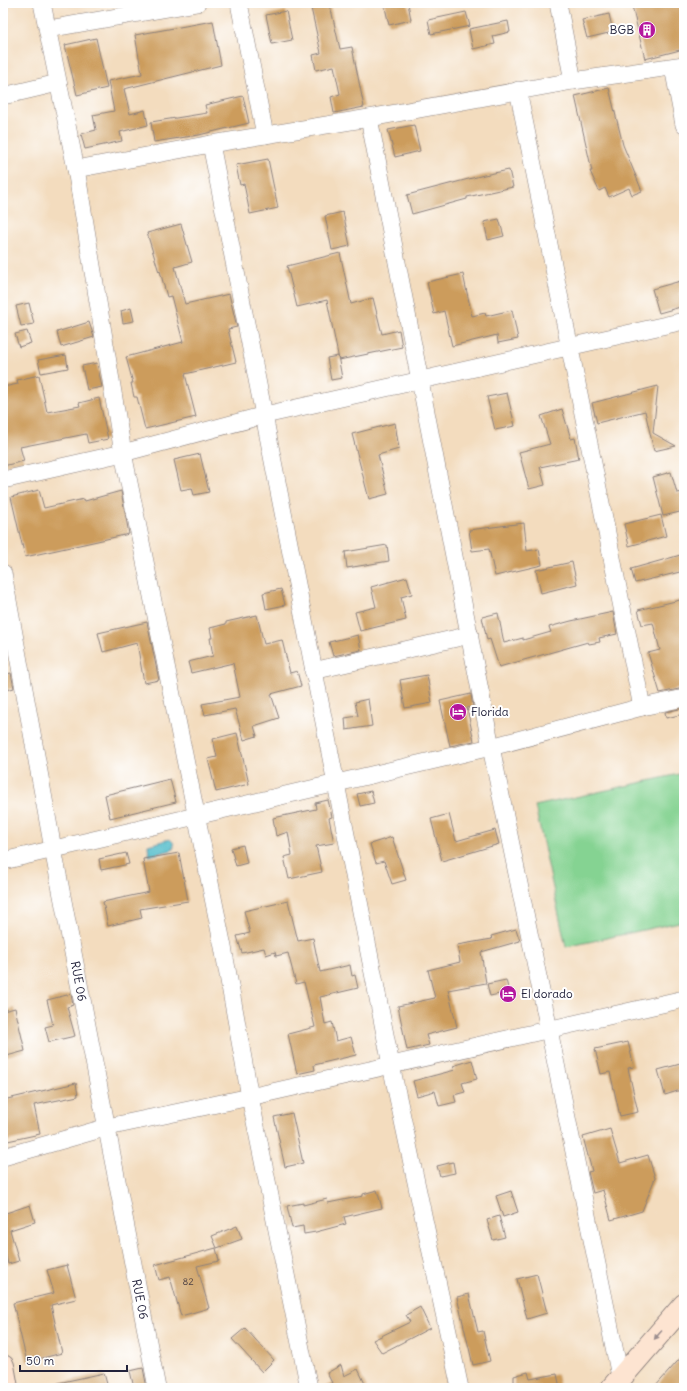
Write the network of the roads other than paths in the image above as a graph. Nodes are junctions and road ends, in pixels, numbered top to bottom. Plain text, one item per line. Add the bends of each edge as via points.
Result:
1 (42, 3) edge
2 (197, 3) edge
3 (239, 3) edge
4 (558, 3) edge
5 (48, 29) junction
6 (679, 66) edge
7 (573, 80) junction
8 (58, 83) junction
9 (518, 90) junction
10 (3, 96) edge
11 (369, 118) junction
12 (684, 125) edge
13 (265, 135) junction
14 (211, 144) junction
15 (76, 169) junction
16 (684, 320) edge
17 (569, 346) junction
18 (421, 380) junction
19 (265, 415) junction
20 (123, 453) junction
21 (3, 480) edge
22 (3, 573) edge
23 (470, 635) junction
24 (313, 671) junction
25 (684, 698) edge
26 (642, 707) junction
27 (491, 747) junction
28 (335, 783) junction
29 (196, 817) junction
30 (53, 849) junction
31 (3, 861) edge
32 (684, 999) edge
33 (549, 1028) junction
34 (391, 1065) junction
35 (250, 1097) junction
36 (108, 1127) junction
37 (3, 1157) edge
38 (684, 1305) edge
39 (684, 1328) edge
40 (3, 1366) edge
41 (622, 1385) edge
42 (7, 1388) edge
43 (157, 1388) edge
44 (309, 1388) edge
45 (460, 1388) edge

1 - 5 street
2 - 5 street
3 - 13 street
4 - 7 street
5 - 8 street
6 - 7 street
6 - 12 street
7 - 9 street
8 - 10 street
8 - 15 street
9 - 11 street
9 - 17 street
11 - 13 street
11 - 18 street
13 - 14 street
14 - 15 street
14 - 19 street
15 - 20 street
16 - 17 street
17 - 18 street
17 - 26 street
18 - 19 street
18 - 23 street
19 - 20 street
19 - 24 street
20 - 21 street
20 - 29 street
22 - 30 street, RUE 06
23 - 24 street
23 - 27 street
24 - 28 street
25 - 26 street
26 - 27 street
27 - 28 street
27 - 33 street
28 - 29 street
28 - 34 street
29 - 30 street
29 - 35 street
30 - 31 street
30 - 36 street, RUE 06
32 - 33 street
33 - 34 street
33 - 41 street
34 - 35 street
34 - 45 street
35 - 36 street
35 - 44 street
36 - 37 street
36 - 43 street, RUE 06
38 -> 41 main road
39 - 41 main road
40 - 42 main road

